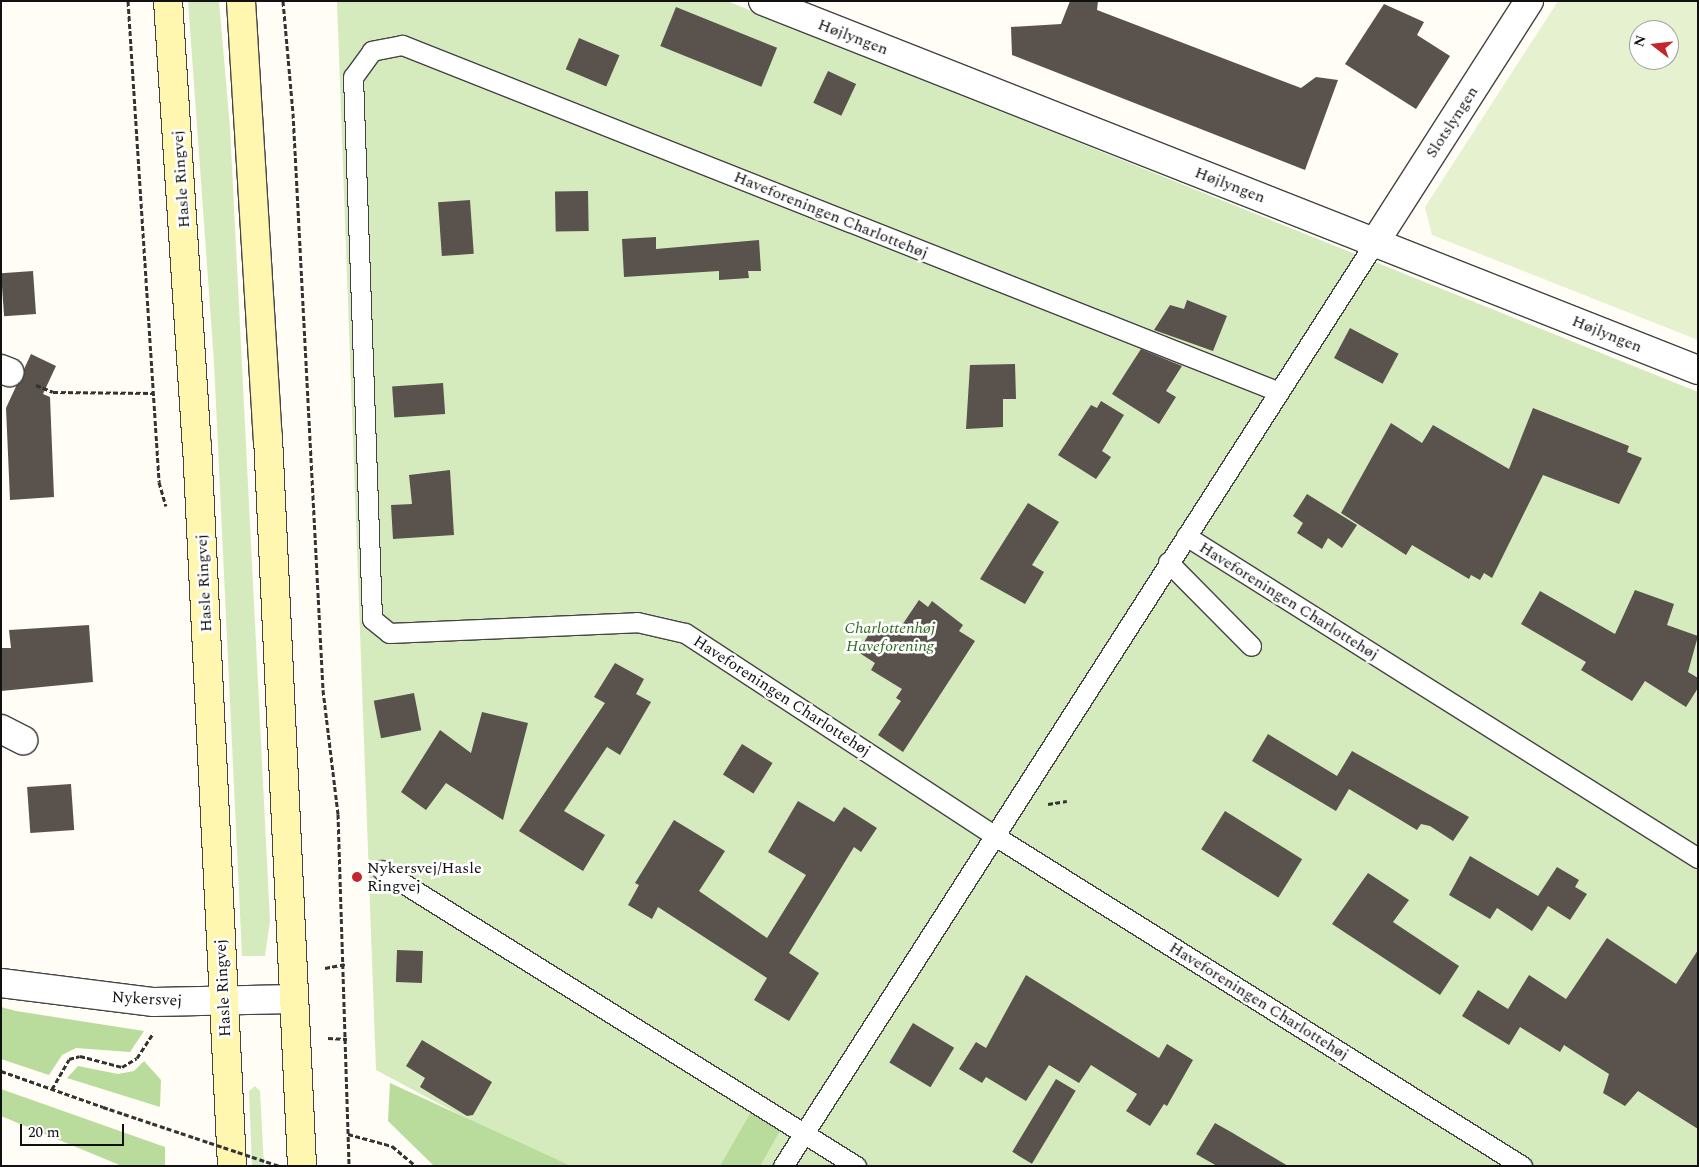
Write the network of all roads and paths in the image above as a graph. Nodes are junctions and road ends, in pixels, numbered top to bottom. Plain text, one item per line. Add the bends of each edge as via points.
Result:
1 (128, 1) edge
2 (168, 1) edge
3 (241, 1) edge
4 (283, 1) edge
5 (763, 1) edge
6 (1529, 1) edge
7 (1375, 242) junction
8 (5, 370) edge
9 (1698, 370) edge
10 (1277, 391) junction
11 (154, 393) junction
12 (168, 515) dead end
13 (1186, 536) junction
14 (1168, 562) junction
15 (1251, 646) dead end
16 (995, 836) junction
17 (1698, 858) edge
18 (382, 870) dead end
19 (1, 983) edge
20 (294, 1000) junction
21 (224, 1002) junction
22 (154, 1030) dead end
23 (1, 1071) edge
24 (52, 1089) junction
25 (803, 1133) junction
26 (348, 1134) junction
27 (232, 1166) edge
28 (279, 1166) edge
29 (302, 1166) edge
30 (349, 1166) edge
31 (416, 1166) edge
32 (783, 1166) edge
33 (856, 1166) edge
34 (1522, 1166) edge

1 - 11 path
2 - 21 main road, Hasle Ringvej via 197,444
3 - 20 main road via 268,427
4 - 26 path via 294,123 323,690 338,814
5 - 7 street, Højlyngen
6 - 7 street, Slotslyngen
7 - 9 street, Højlyngen
7 - 10 lane, Haveforeningen Charlottehøj
8 - 11 path via 53,392
10 - 13 lane, Haveforeningen Charlottehøj
10 - 16 lane, Haveforeningen Charlottehøj via 402,45 383,45 360,63 353,77 352,109 372,619 388,633 637,622 685,633
11 - 12 path via 160,482
13 - 14 lane, Haveforeningen Charlottehøj
13 - 17 lane, Haveforeningen Charlottehøj
14 - 15 lane
14 - 16 lane, Haveforeningen Charlottehøj
16 - 25 lane, Haveforeningen Charlottehøj
16 - 34 lane, Haveforeningen Charlottehøj
18 - 25 lane
19 - 21 street, Nykersvej via 154,1002
20 - 21 street, Nykersvej
20 - 29 main road
21 - 27 main road, Hasle Ringvej
22 - 24 path via 138,1058 122,1068 80,1056 69,1059
23 - 24 path
24 - 28 path, bridge
25 - 32 lane, Haveforeningen Charlottehøj
25 - 33 lane
26 - 30 path
26 - 31 path via 392,1146

